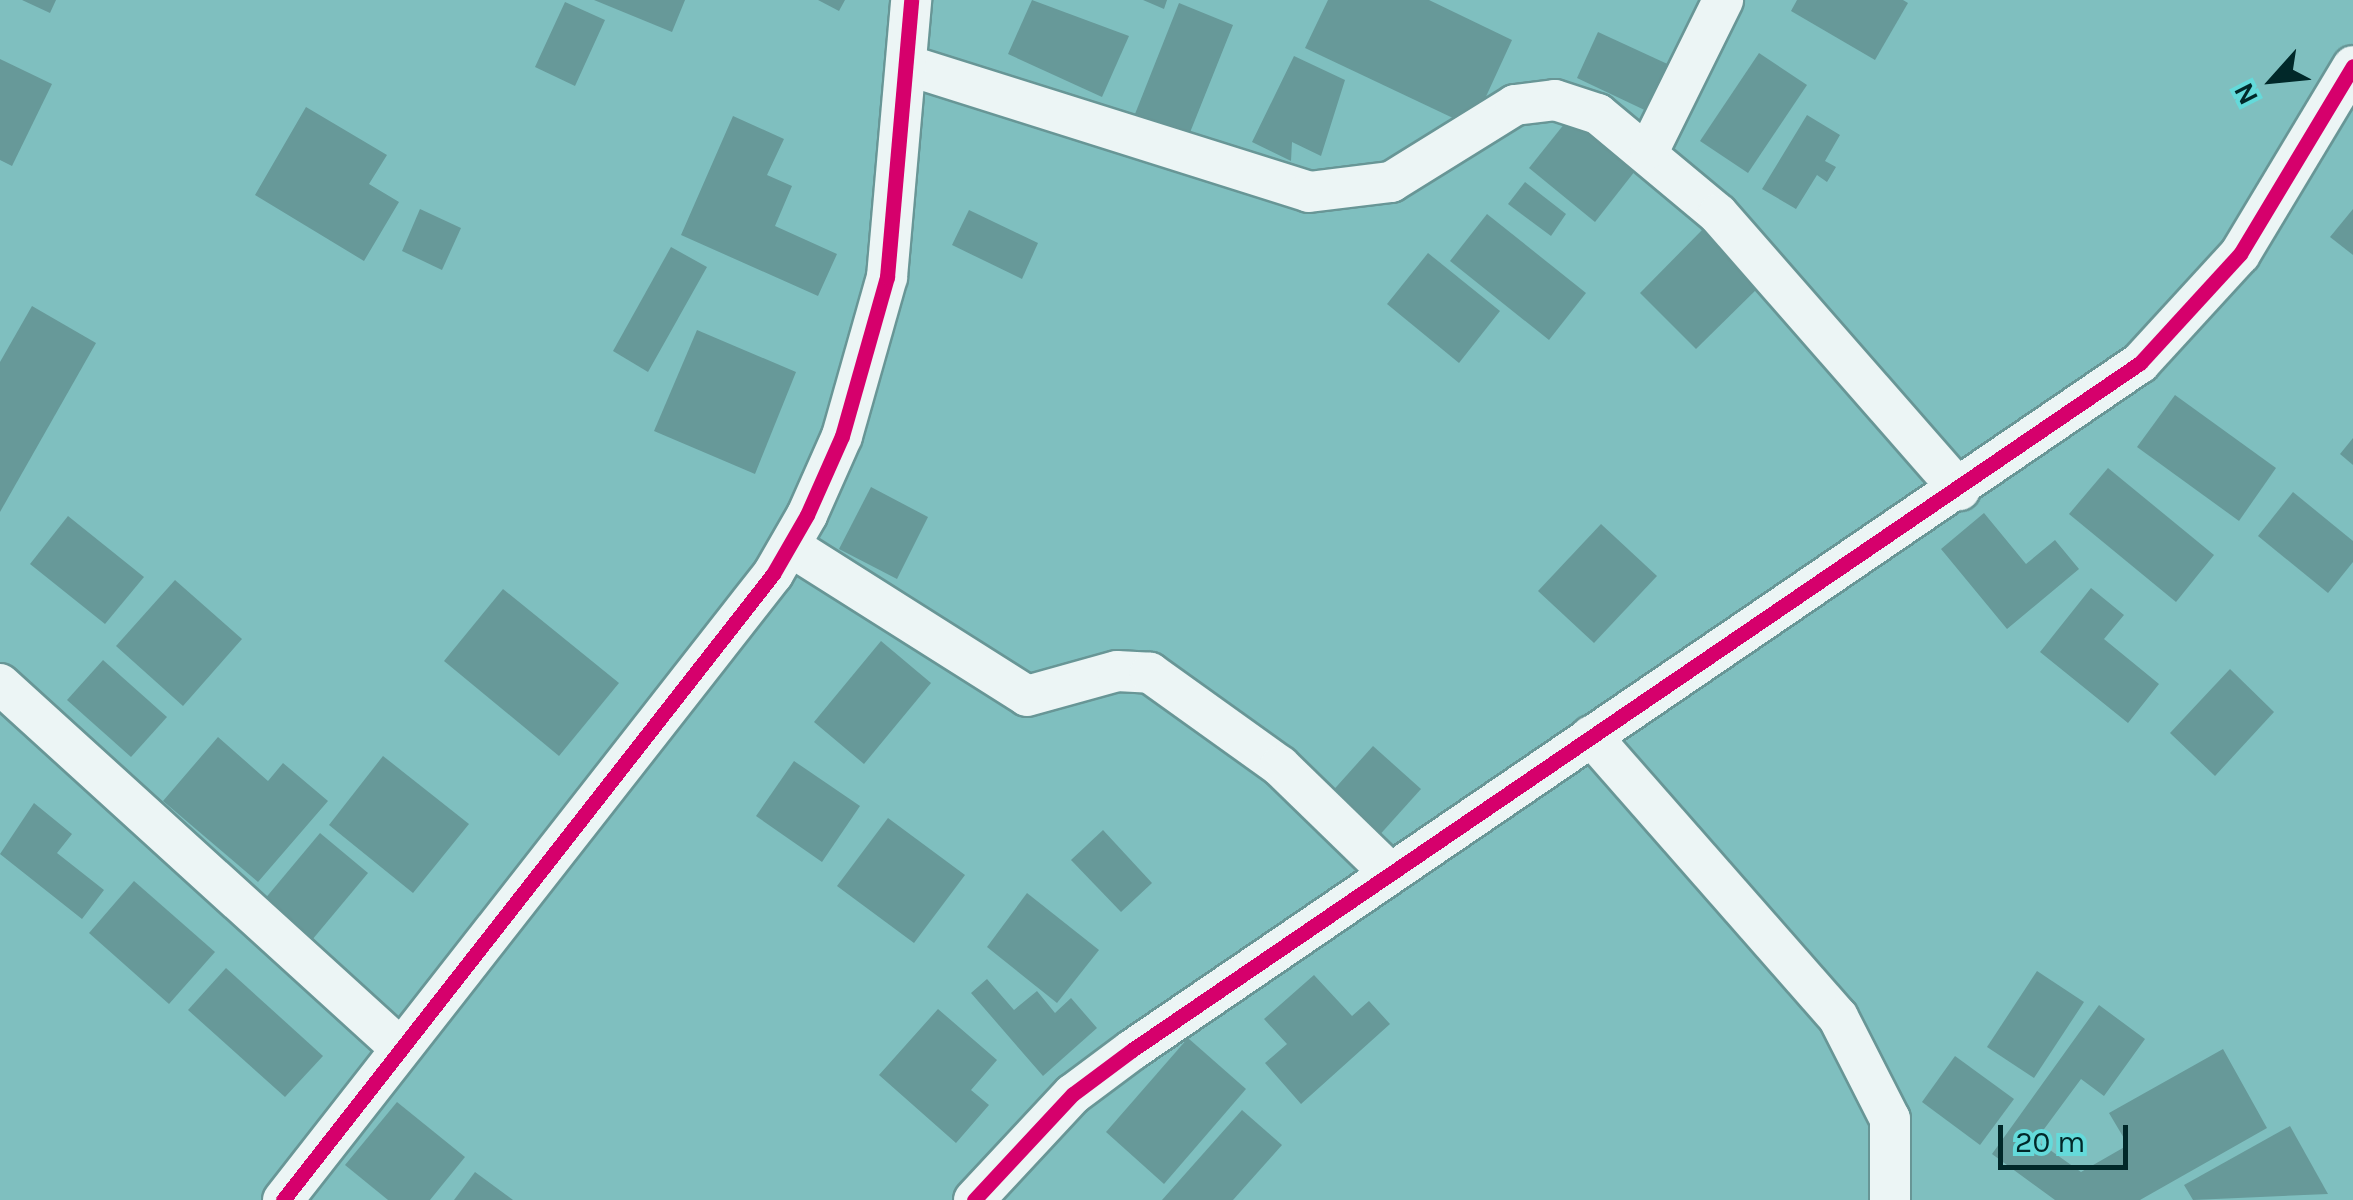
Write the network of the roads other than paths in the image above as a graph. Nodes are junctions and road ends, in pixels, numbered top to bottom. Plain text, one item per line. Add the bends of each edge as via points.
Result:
1 (911, 0) edge
2 (1723, 0) edge
3 (910, 66) junction
4 (2353, 66) edge
5 (1650, 148) junction
6 (1960, 490) junction
7 (790, 546) junction
8 (0, 684) edge
9 (1591, 736) junction
10 (1389, 872) junction
11 (396, 1045) junction
12 (284, 1200) edge
13 (974, 1200) edge
14 (1890, 1200) edge

1 - 3 street
2 - 5 street
3 - 5 street via 1309,192 1390,182 1516,105 1569,105
3 - 7 street via 901,191 868,357
4 - 6 street via 2240,254 2185,322
5 - 6 street
6 - 9 street
7 - 10 street via 1027,696 1117,671 1150,673 1280,766
7 - 11 street
8 - 11 street
9 - 10 street
9 - 14 street via 1838,1017 1890,1119
10 - 13 street via 1073,1094
11 - 12 street

